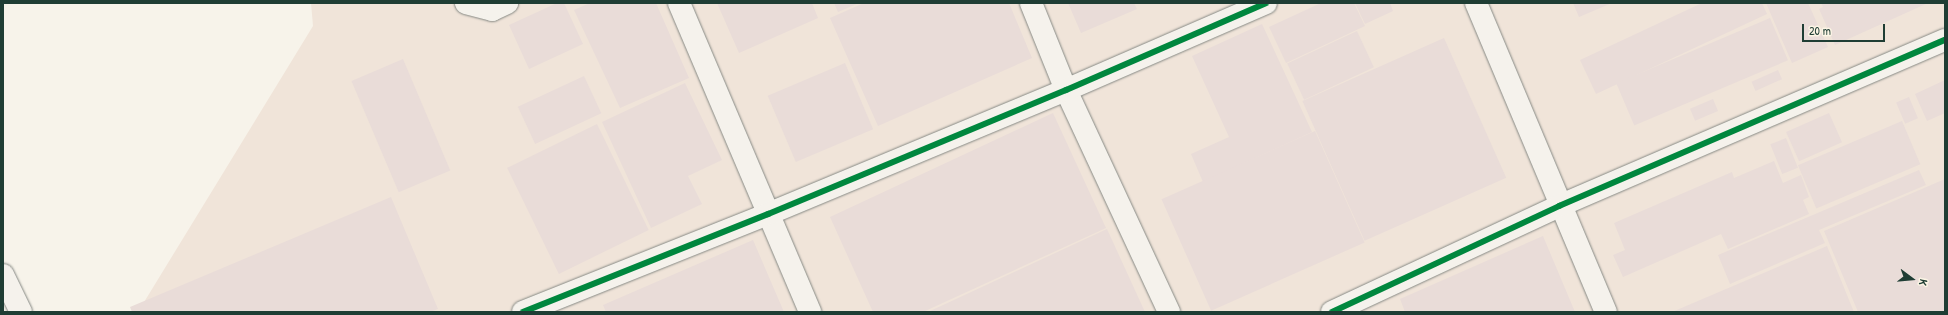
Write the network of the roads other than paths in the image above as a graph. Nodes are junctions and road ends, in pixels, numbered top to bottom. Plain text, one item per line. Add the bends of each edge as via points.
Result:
1 (466, 3) edge
2 (507, 3) edge
3 (679, 3) edge
4 (1031, 3) edge
5 (1266, 3) edge
6 (1476, 3) edge
7 (1945, 40) edge
8 (1066, 90) junction
9 (1559, 206) junction
10 (768, 214) junction
11 (3, 275) edge
12 (21, 312) edge
13 (523, 312) edge
14 (810, 312) edge
15 (1169, 312) edge
16 (1332, 312) edge
17 (1606, 312) edge

1 - 2 street via 492,10
3 - 10 street
4 - 8 street
5 - 8 street
6 - 9 street
7 - 9 street
8 - 10 street
8 - 15 street
9 - 16 street
9 - 17 street
10 - 13 street
10 - 14 street
11 - 12 street

